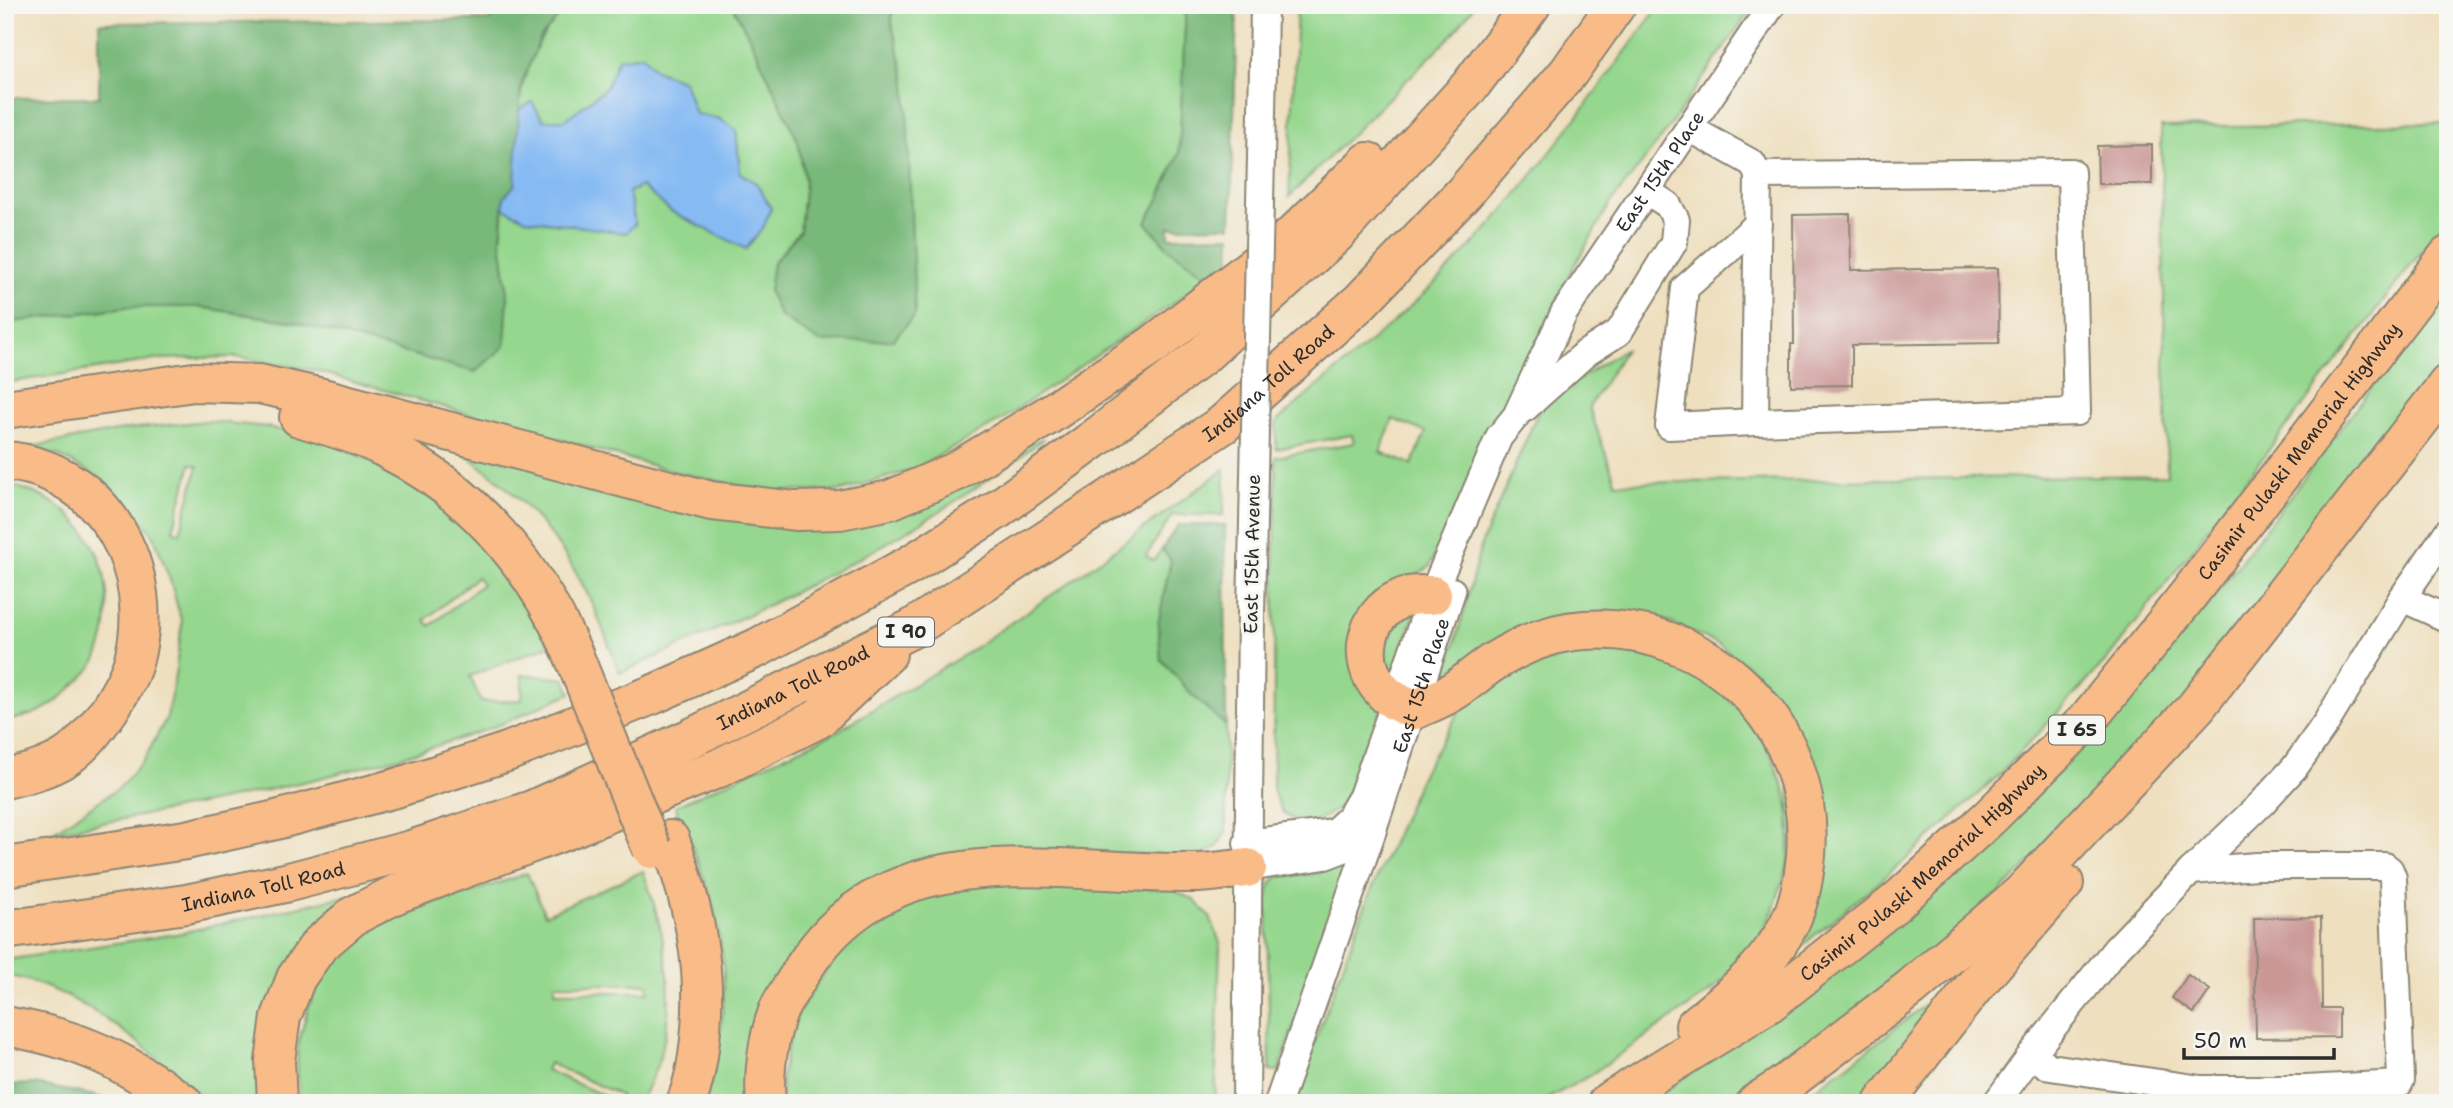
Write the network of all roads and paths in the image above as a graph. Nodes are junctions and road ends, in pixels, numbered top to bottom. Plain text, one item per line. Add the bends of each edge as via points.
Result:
1 (1264, 5) edge
2 (1531, 5) edge
3 (1616, 5) edge
4 (1772, 5) edge
5 (1471, 86) junction
6 (1689, 128) junction
7 (1758, 175) junction
8 (1647, 191) junction
9 (1758, 224) junction
10 (2448, 256) edge
11 (2448, 384) edge
12 (323, 398) junction
13 (5, 409) edge
14 (1516, 416) junction
15 (1755, 422) junction
16 (5, 430) edge
17 (5, 461) edge
18 (2448, 531) edge
19 (1432, 595) joint
20 (2402, 598) junction
21 (2448, 619) edge
22 (913, 628) junction
23 (582, 651) junction
24 (1405, 706) junction
25 (2196, 707) junction
26 (5, 779) edge
27 (1375, 824) junction
28 (661, 844) junction
29 (1247, 856) junction
30 (5, 867) edge
31 (2191, 871) junction
32 (5, 930) edge
33 (5, 1026) edge
34 (2031, 1055) junction
35 (183, 1103) edge
36 (277, 1103) edge
37 (665, 1103) edge
38 (686, 1103) edge
39 (766, 1103) edge
40 (1246, 1103) edge
41 (1278, 1103) edge
42 (1601, 1103) edge
43 (1607, 1103) edge
44 (1756, 1103) edge
45 (1883, 1103) edge
46 (1996, 1103) edge

1 - 29 street, East 15th Avenue, bridge
2 - 5 highway
3 - 22 highway, Indiana Toll Road / I 90 via 1567,73 1463,194 1360,302 1222,425
4 - 6 street, East 15th Place
5 - 12 highway via 1393,139 1292,236 1153,345 955,472 890,500 840,510 796,511 711,501
5 - 30 highway via 1336,233 1203,355 997,510 910,565 757,648 507,752 396,788 186,840
6 - 7 street via 1746,159
6 - 8 street, East 15th Place
7 - 9 street
7 - 15 street via 2071,172 2077,412
8 - 14 street, East 15th Place via 1564,313
8 - 14 street via 1672,212 1674,242 1619,332 1586,353
9 - 15 street
9 - 15 street via 1685,288 1668,426
10 - 43 highway, Casimir Pulaski Memorial Highway / I 65 via 2185,599 2078,729 1990,817 1874,920 1769,1003
11 - 25 highway
12 - 13 highway via 259,384 194,382
12 - 23 highway via 429,451 499,507 548,565 571,606
14 - 19 street, East 15th Place via 1499,437
14 - 24 street, East 15th Place via 1513,444 1464,552
16 - 23 highway via 188,407 282,413 344,431 423,471 489,524 518,557
17 - 26 highway via 47,472 83,490 107,514 128,553 139,590 133,664 97,727 66,757 33,773
18 - 20 street
19 - 24 highway via 1408,596 1387,607 1368,632 1367,664 1373,679
20 - 21 street
20 - 31 street via 2295,767
22 - 32 highway, Indiana Toll Road / I 90 via 689,739 532,810 411,850 285,883 186,904
22 - 36 highway via 818,719 719,768 396,894 353,916 319,945 296,978 281,1017 275,1061
23 - 28 highway
24 - 27 street, East 15th Place
24 - 29 street, East 15th Place via 1349,818 1334,832
24 - 42 highway via 1451,693 1531,642 1583,630 1628,631 1672,643 1709,662 1747,689 1777,728 1800,780 1808,832 1804,878 1791,920 1770,957 1731,996
25 - 44 highway via 2021,894 1911,988
25 - 45 highway via 2096,847 1973,988
27 - 29 street via 1349,846 1325,856
27 - 41 street, East 15th Place
28 - 37 highway via 681,936 685,979 677,1064
28 - 38 highway via 686,887 703,976 697,1067
29 - 39 highway via 1199,873 984,867 901,885 860,908 828,936 802,969 780,1008 768,1051
29 - 40 street, East 15th Avenue
31 - 34 street via 2116,949
31 - 34 street via 2257,866 2385,866 2390,870 2399,1084 2201,1089 2050,1067
33 - 35 highway via 94,1049
34 - 46 street

